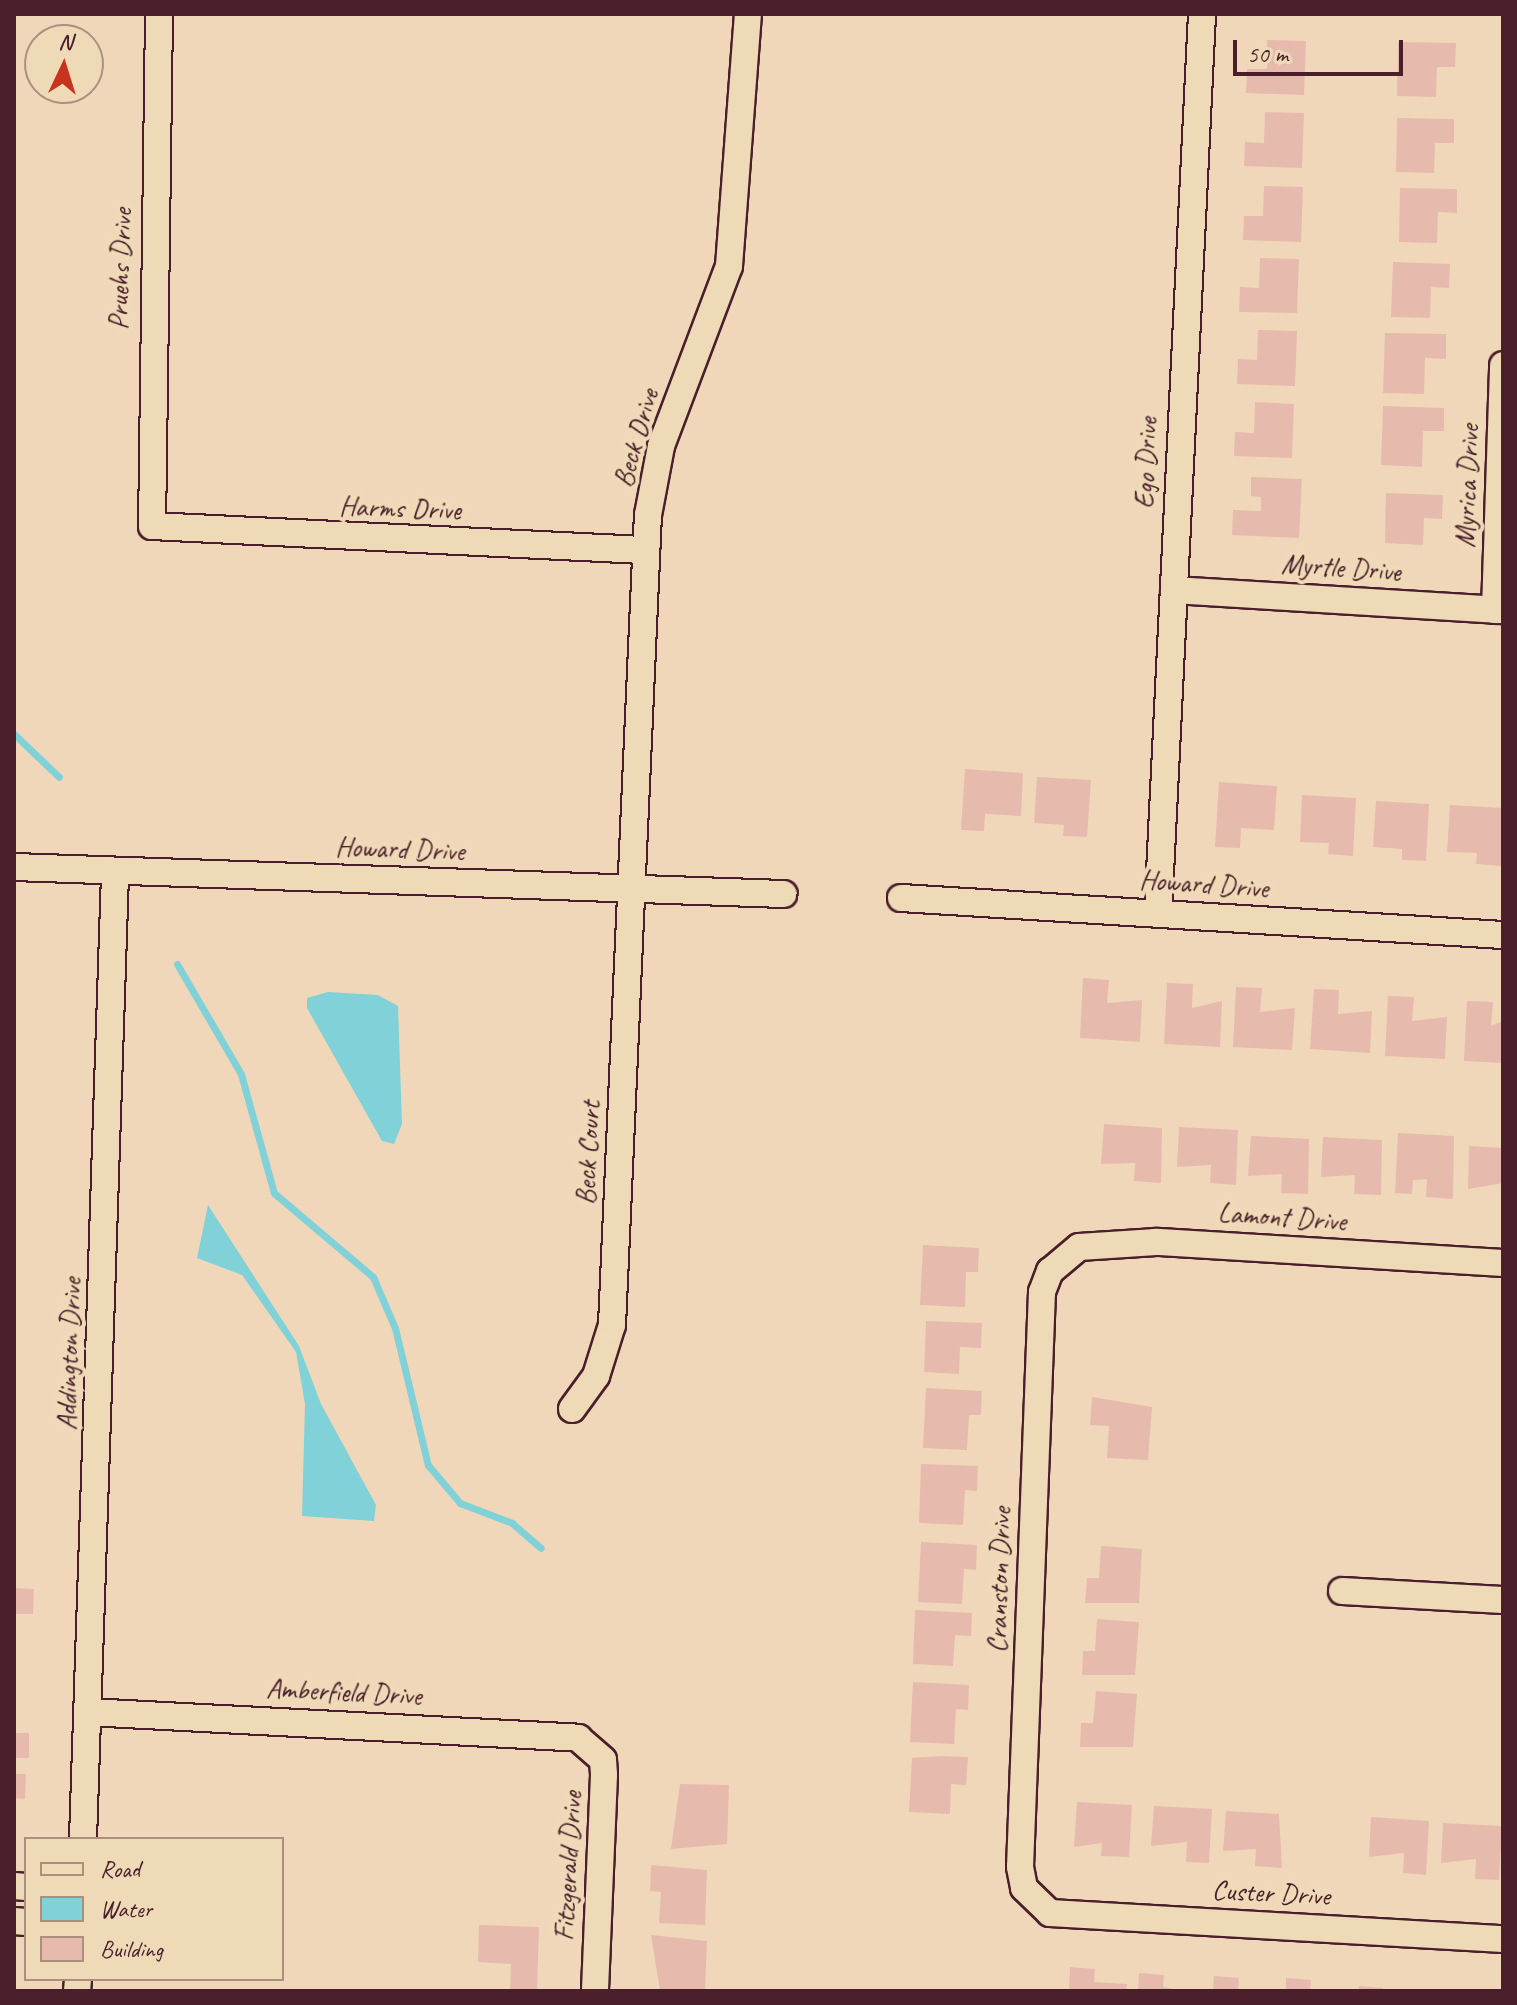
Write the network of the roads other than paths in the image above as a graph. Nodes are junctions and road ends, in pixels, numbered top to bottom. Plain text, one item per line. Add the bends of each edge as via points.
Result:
1 (159, 14) edge
2 (748, 14) edge
3 (1202, 14) edge
4 (1503, 365) edge
5 (152, 526) joint
6 (646, 550) junction
7 (1174, 590) junction
8 (1499, 610) edge
9 (14, 867) edge
10 (115, 872) junction
11 (632, 889) junction
12 (784, 894) dead end
13 (901, 898) dead end
14 (1158, 914) junction
15 (1503, 935) edge
16 (1061, 1258) joint
17 (1503, 1263) edge
18 (572, 1409) dead end
19 (1342, 1591) dead end
20 (1503, 1600) edge
21 (88, 1712) junction
22 (593, 1747) joint
23 (83, 1837) edge
24 (1038, 1904) joint
25 (1503, 1939) edge
26 (595, 1991) edge

1 - 5 street, Pruehs Drive
2 - 6 street, Beck Drive via 729,266 661,446
3 - 7 street, Ego Drive via 1187,206
4 - 8 street, Myrica Drive
5 - 6 street, Harms Drive
6 - 11 street, Beck Drive
7 - 8 street, Myrtle Drive
7 - 14 street, Ego Drive
9 - 10 street, Howard Drive
10 - 11 street, Howard Drive
10 - 21 street, Addington Drive
11 - 12 street, Howard Drive
11 - 18 street, Beck Court via 612,1325 596,1376
13 - 14 street, Howard Drive
14 - 15 street, Howard Drive
16 - 17 street, Lamont Drive via 1079,1247 1156,1242
16 - 24 street, Cranston Drive via 1042,1292 1020,1867
19 - 20 street
21 - 22 street, Amberfield Drive via 562,1735
21 - 23 street, Addington Drive
22 - 26 street, Fitzgerald Drive via 604,1775
24 - 25 street, Custer Drive via 1050,1913

